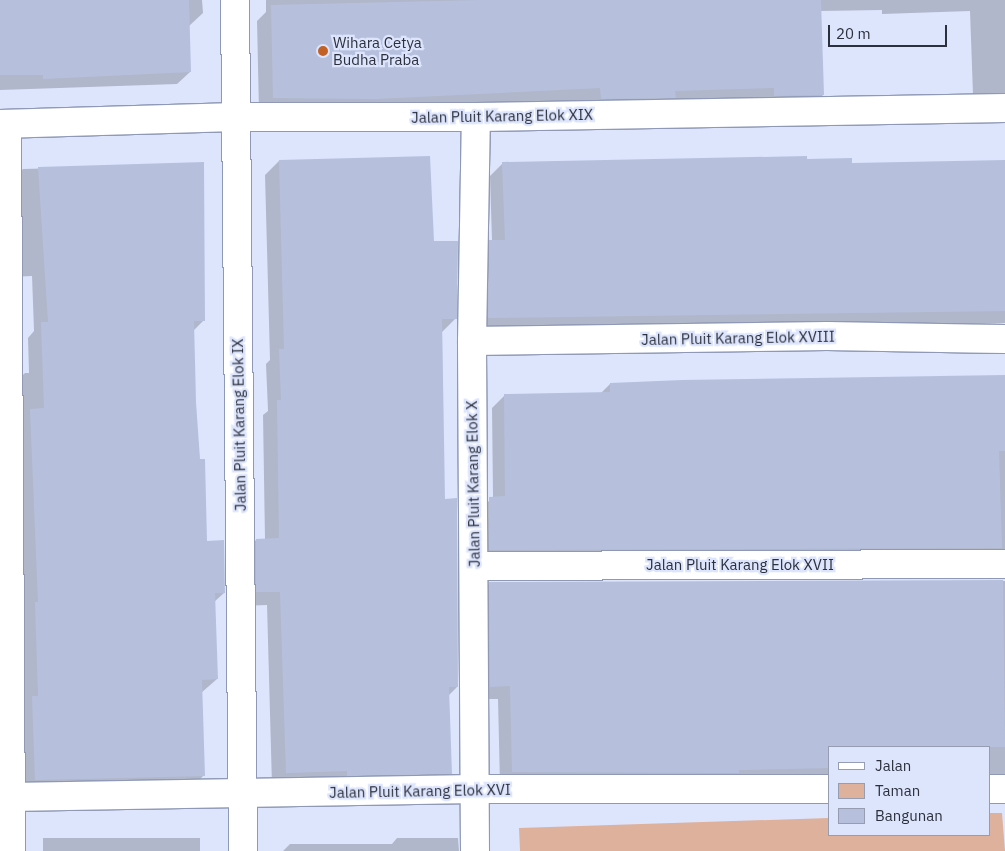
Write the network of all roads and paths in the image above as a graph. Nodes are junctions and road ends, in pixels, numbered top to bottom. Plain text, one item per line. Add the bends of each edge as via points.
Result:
1 (235, 0) edge
2 (1005, 108) edge
3 (236, 117) junction
4 (476, 117) junction
5 (3, 124) edge
6 (1005, 340) edge
7 (472, 341) junction
8 (1005, 564) edge
9 (474, 566) junction
10 (5, 676) edge
11 (474, 789) junction
12 (828, 789) edge
13 (990, 789) edge
14 (1005, 789) edge
15 (242, 794) junction
16 (10, 797) junction
17 (11, 851) edge
18 (243, 851) edge
19 (475, 851) edge

1 - 3 street, Jalan Pluit Karang Elok IX
2 - 4 street, Jalan Pluit Karang Elok XIX
3 - 4 street, Jalan Pluit Karang Elok XIX
3 - 5 street, Jalan Pluit Karang Elok XIX
3 - 15 street, Jalan Pluit Karang Elok IX
4 - 7 street, Jalan Pluit Karang Elok X
5 - 10 street
6 - 7 street, Jalan Pluit Karang Elok XVIII via 827,336
7 - 9 street, Jalan Pluit Karang Elok X
8 - 9 street, Jalan Pluit Karang Elok XVII
9 - 11 street, Jalan Pluit Karang Elok X
10 - 16 street
11 - 12 street, Jalan Pluit Karang Elok XVI
11 - 15 street, Jalan Pluit Karang Elok XVI
11 - 19 street, Jalan Pluit Karang Elok X
13 - 14 street
15 - 16 street, Jalan Pluit Karang Elok XVI
15 - 18 street, Jalan Pluit Karang Elok IX
16 - 17 street

